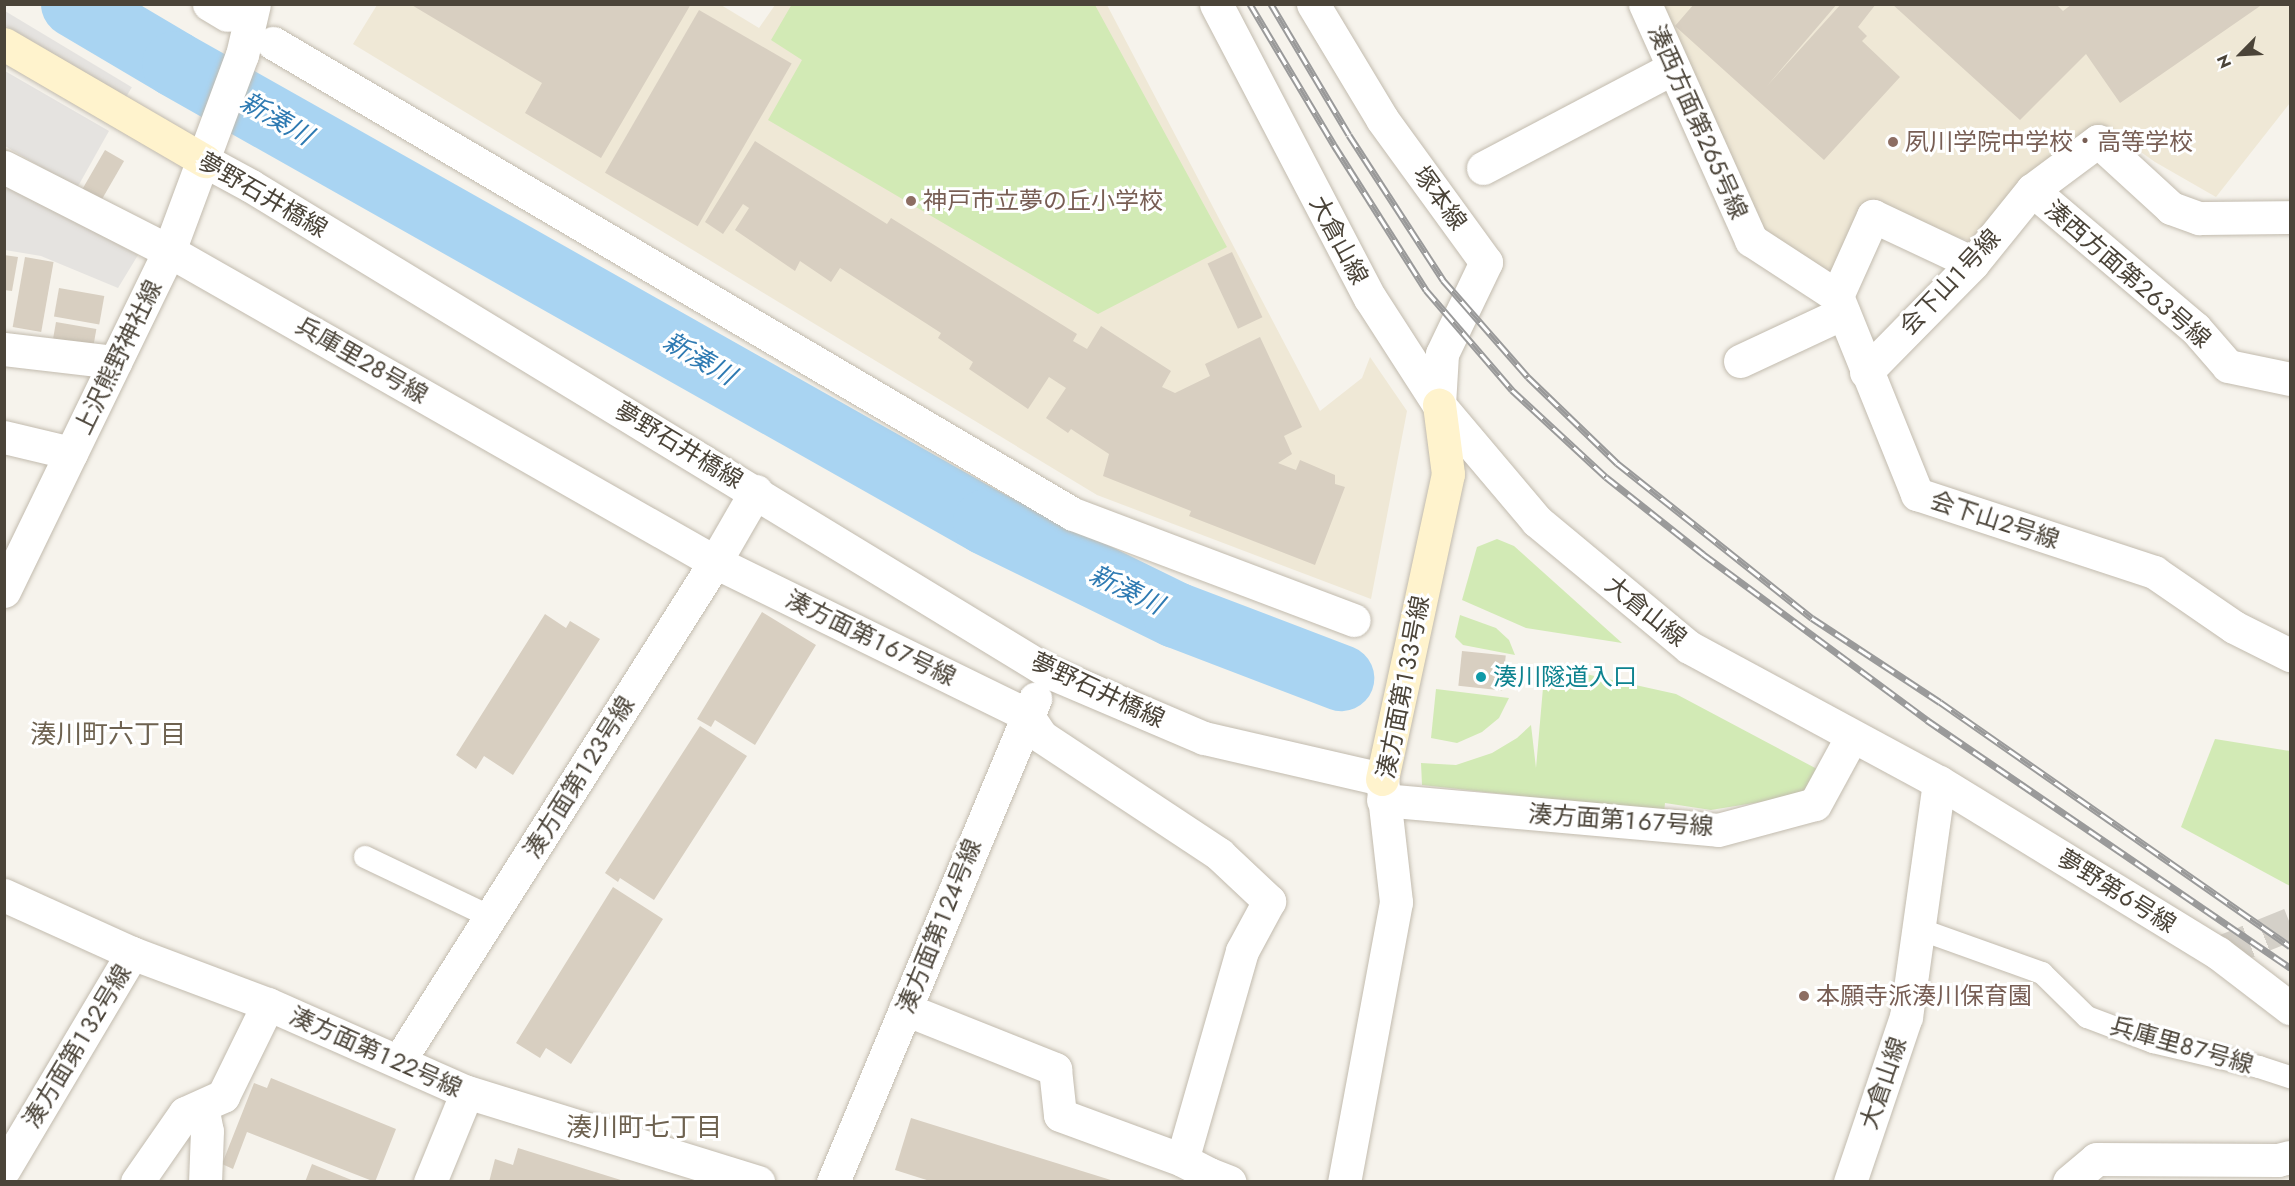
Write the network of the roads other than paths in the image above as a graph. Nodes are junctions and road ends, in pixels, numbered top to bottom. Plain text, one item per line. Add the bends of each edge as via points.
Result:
1 (1216, 4) edge
2 (1313, 4) edge
3 (1645, 4) edge
4 (230, 8) edge
5 (273, 43) dead end
6 (4, 44) edge
7 (1673, 68) junction
8 (205, 161) junction
9 (4, 166) edge
10 (1483, 168) dead end
11 (2032, 190) junction
12 (2290, 217) edge
13 (169, 250) junction
14 (1973, 263) junction
15 (1840, 304) junction
16 (4, 349) edge
17 (1740, 361) dead end
18 (115, 363) junction
19 (1866, 372) junction
20 (2290, 379) edge
21 (1439, 405) junction
22 (4, 437) edge
23 (71, 453) junction
24 (756, 491) junction
25 (715, 562) junction
26 (8, 578) edge
27 (1354, 620) dead end
28 (2290, 654) edge
29 (1049, 672) junction
30 (1027, 715) junction
31 (1852, 736) junction
32 (1939, 782) junction
33 (1382, 789) junction
34 (365, 857) dead end
35 (4, 895) edge
36 (490, 917) junction
37 (1919, 929) junction
38 (132, 953) junction
39 (268, 1004) junction
40 (2290, 1008) edge
41 (905, 1009) junction
42 (399, 1061) junction
43 (2290, 1077) edge
44 (467, 1092) junction
45 (202, 1106) junction
46 (2290, 1157) edge
47 (1182, 1160) junction
48 (7, 1161) edge
49 (2103, 1170) edge
50 (137, 1182) edge
51 (205, 1182) edge
52 (430, 1182) edge
53 (758, 1182) edge
54 (833, 1182) edge
55 (1230, 1182) edge
56 (1344, 1182) edge
57 (1850, 1182) edge
58 (2069, 1182) edge

1 - 21 street, 大倉山線 via 1370,298
2 - 21 street, 塚本線 via 1382,119 1486,262 1442,354
3 - 7 street, 湊西方面第２６５号線
4 - 8 street, 上沢熊野神社線 via 242,56
5 - 27 street via 1073,514
6 - 8 street, 夢野石井橋線
7 - 10 street
7 - 15 street, 湊西方面第２６５号線 via 1750,240
8 - 13 street, 上沢熊野神社線
8 - 24 street, 夢野石井橋線
9 - 13 street, 兵庫里２８号線
11 - 12 street, 会下山１号線 via 2098,141 2171,208 2199,218
11 - 14 street, 会下山１号線
11 - 20 street, 湊西方面第２６３号線 via 2195,328 2228,366
13 - 18 street, 上沢熊野神社線
13 - 25 street, 兵庫里２８号線
14 - 15 street via 1873,216
14 - 19 street, 会下山１号線
15 - 17 street
15 - 19 street, 会下山２号線
16 - 18 street
18 - 23 street, 上沢熊野神社線
19 - 28 street, 会下山２号線 via 1917,494 2154,572 2234,627
21 - 31 street, 大倉山線 via 1537,521 1689,647
21 - 33 street, 湊方面第１３３号線 via 1448,474
22 - 23 street
23 - 26 street, 上沢熊野神社線
24 - 25 street, 湊方面第１２３号線
24 - 29 street, 夢野石井橋線
25 - 30 street, 湊方面第１６７号線
25 - 36 street, 湊方面第１２３号線
29 - 30 street, 湊方面第１２４号線
29 - 33 street, 夢野石井橋線 via 1204,738
30 - 41 street, 湊方面第１２４号線
30 - 47 street via 1041,736 1219,854 1269,901 1242,951
31 - 32 street, 大倉山線
31 - 33 street, 湊方面第１６７号線 via 1815,804 1718,830
32 - 37 street, 大倉山線
32 - 40 street, 夢野第６号線 via 2218,953
33 - 56 street, 湊方面第１３３号線 via 1396,902
34 - 36 lane
35 - 38 street, 湊方面第１２２号線
36 - 42 street, 湊方面第１２３号線
37 - 43 lane, 兵庫里８７号線 via 2042,973 2087,1017 2153,1042
37 - 57 street, 大倉山線 via 1906,1017
38 - 39 street, 湊方面第１２２号線
38 - 48 street, 湊方面第１３２号線
39 - 42 street, 湊方面第１２２号線
39 - 45 street via 223,1096
41 - 47 street via 1055,1069 1060,1115
41 - 54 street, 湊方面第１２４号線
42 - 44 street, 湊方面第１２２号線
44 - 52 street
44 - 53 street, 湊方面第１２２号線
45 - 50 street via 185,1113
45 - 51 street via 207,1131
46 - 49 street
47 - 55 street
49 - 58 street

